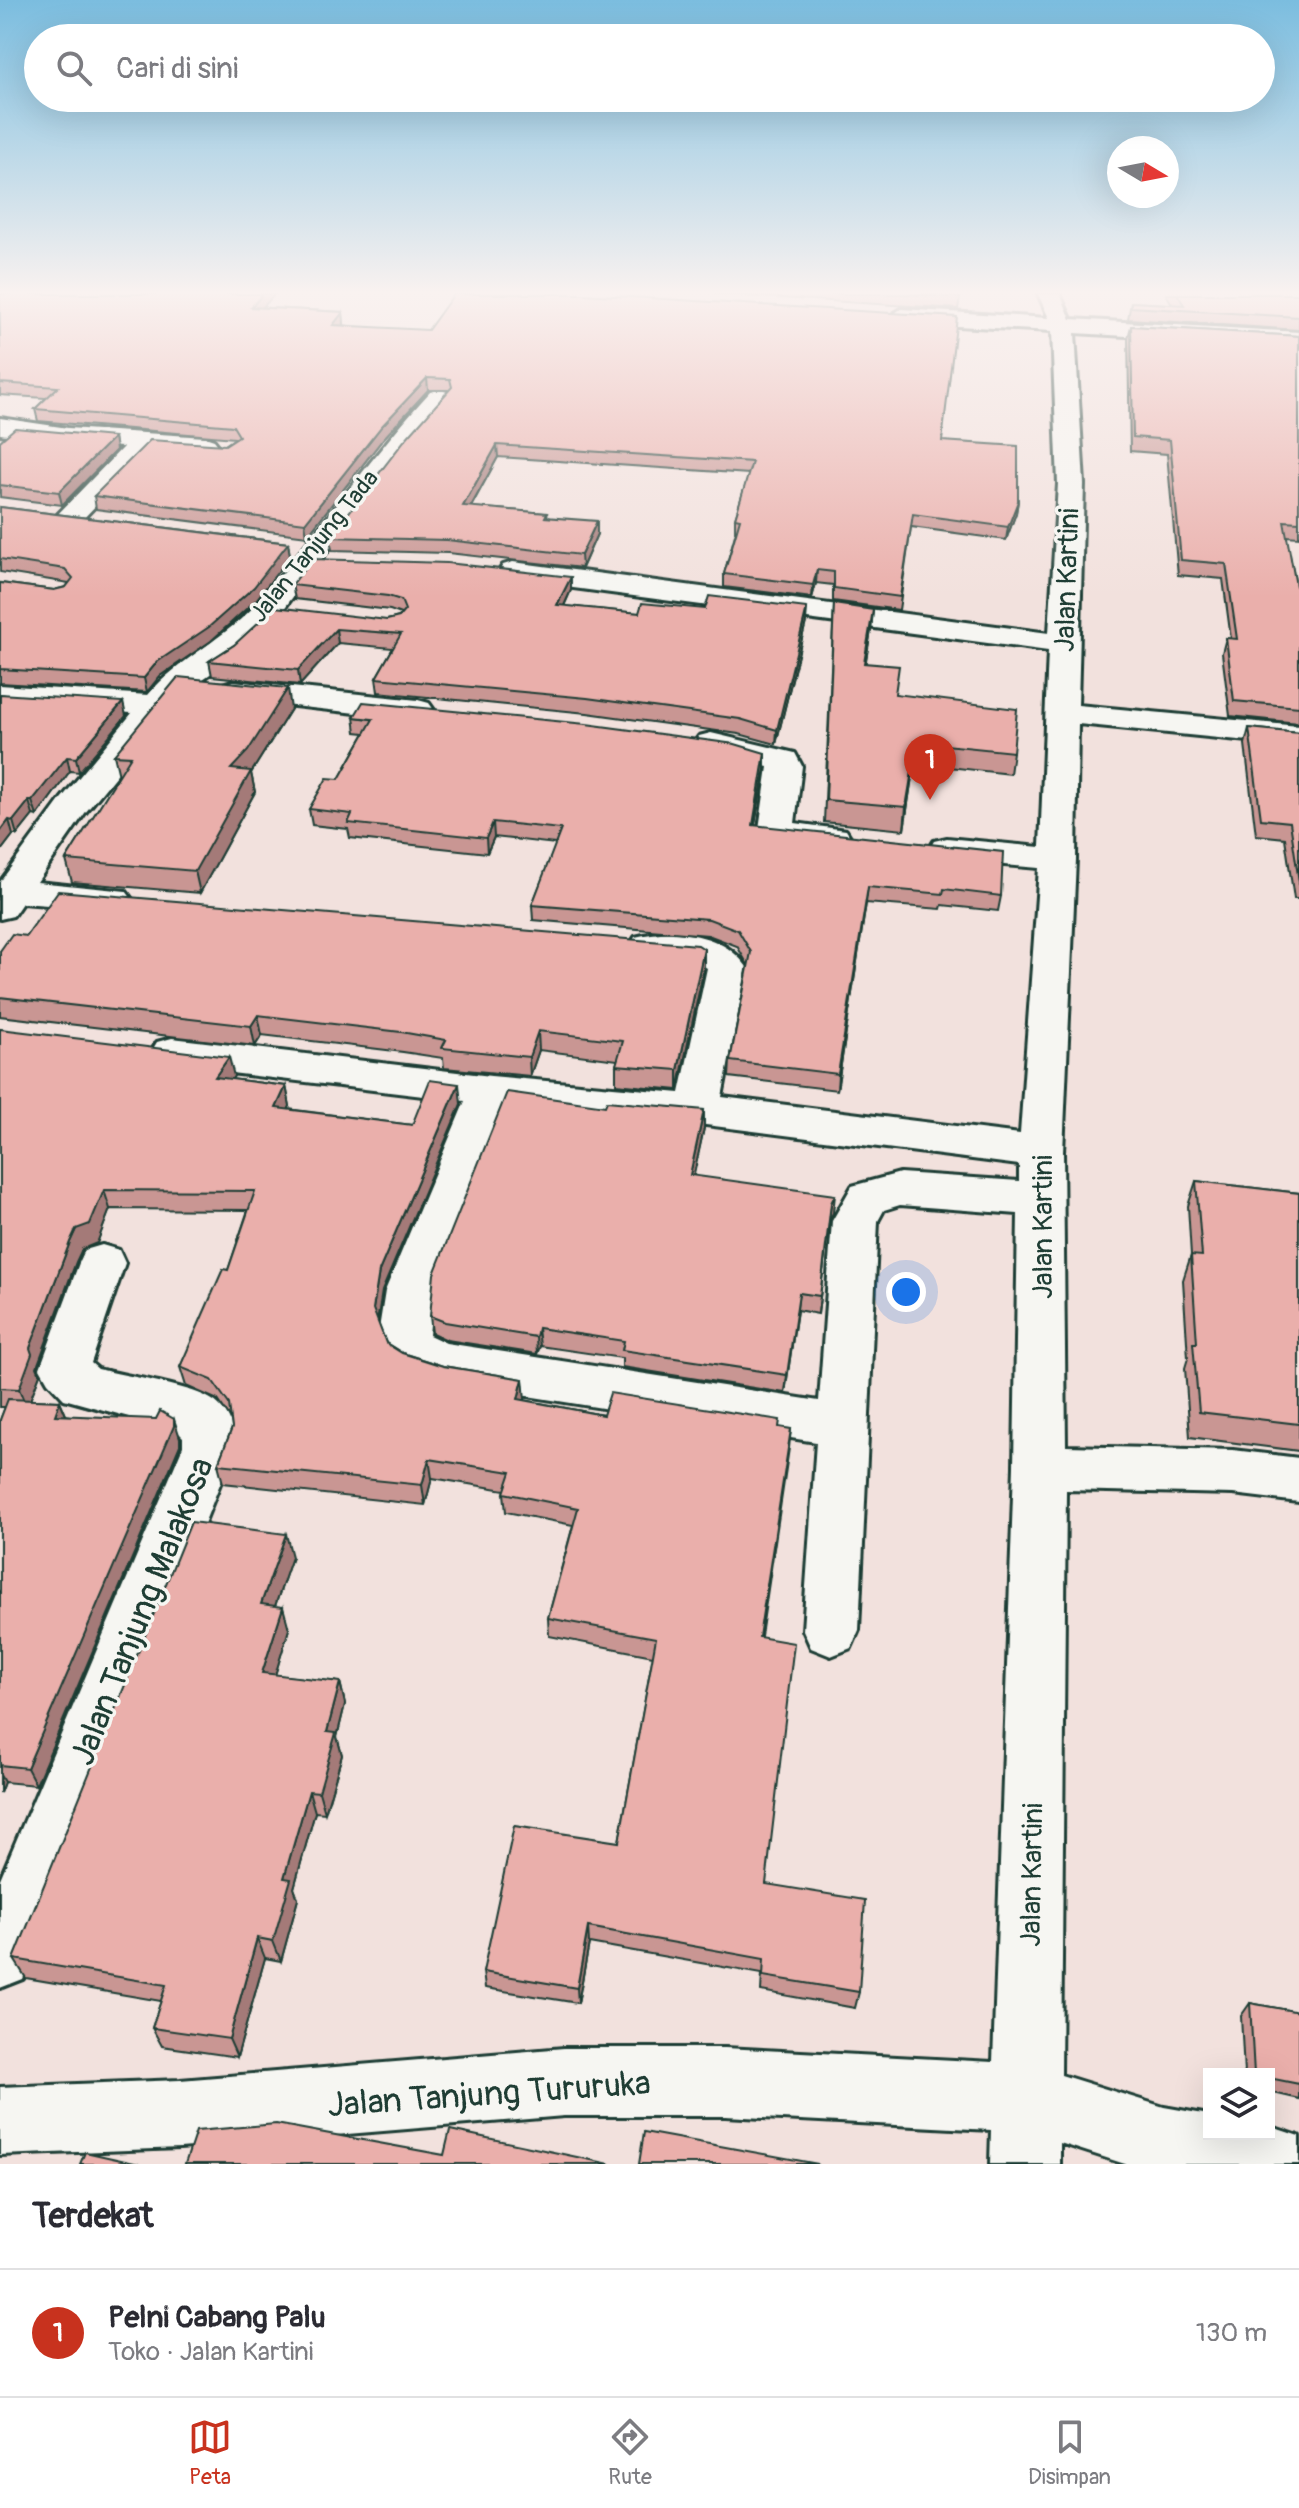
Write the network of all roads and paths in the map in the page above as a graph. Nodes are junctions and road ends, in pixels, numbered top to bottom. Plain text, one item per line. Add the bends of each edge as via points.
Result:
1 (1063, 395) edge
2 (439, 397) edge
3 (0, 426) edge
4 (143, 442) junction
5 (226, 446) edge
6 (100, 521) edge
7 (301, 551) junction
8 (345, 562) edge
9 (489, 569) edge
10 (1063, 644) junction
11 (0, 695) edge
12 (164, 695) junction
13 (447, 712) edge
14 (1062, 713) junction
15 (1299, 736) edge
16 (674, 737) edge
17 (859, 840) edge
18 (920, 847) edge
19 (1058, 859) junction
20 (7, 900) edge
21 (152, 902) edge
22 (616, 942) edge
23 (127, 1047) edge
24 (491, 1090) junction
25 (698, 1109) junction
26 (1042, 1176) junction
27 (102, 1263) dead end
28 (842, 1425) junction
29 (1040, 1467) junction
30 (1299, 1480) edge
31 (831, 1630) dead end
32 (0, 1956) edge
33 (1027, 2098) junction
34 (0, 2121) edge
35 (1025, 2164) edge
36 (1283, 2164) edge

1 - 10 street, Jalan Kartini via 1071,484
2 - 7 street, Jalan Tanjung Tada
3 - 4 street
4 - 5 street
4 - 6 street via 55,515
7 - 8 street
7 - 12 street, Jalan Tanjung Tada via 284,610
9 - 10 street
10 - 14 street, Jalan Kartini
11 - 12 street
12 - 13 street
12 - 20 street, Jalan Tanjung Tada via 73,806
14 - 15 street
14 - 19 street, Jalan Kartini
16 - 17 street via 783,760 777,829
18 - 19 street
19 - 26 street, Jalan Kartini
20 - 21 street
22 - 25 street via 708,950 727,967
23 - 24 street
24 - 25 street
24 - 28 street via 409,1291 403,1329 408,1346 446,1363
25 - 26 street
26 - 28 street via 900,1189 868,1198 855,1221
26 - 29 street, Jalan Kartini
27 - 32 street, Jalan Tanjung Malakosa via 65,1368 82,1385 192,1413 209,1429 209,1446
28 - 31 street
29 - 30 street via 1233,1472
29 - 33 street, Jalan Kartini
33 - 34 street, Jalan Tanjung Tururuka via 725,2082 564,2082 180,2114
33 - 35 street, Jalan Kartini
33 - 36 street, Jalan Tanjung Tururuka via 1164,2142

